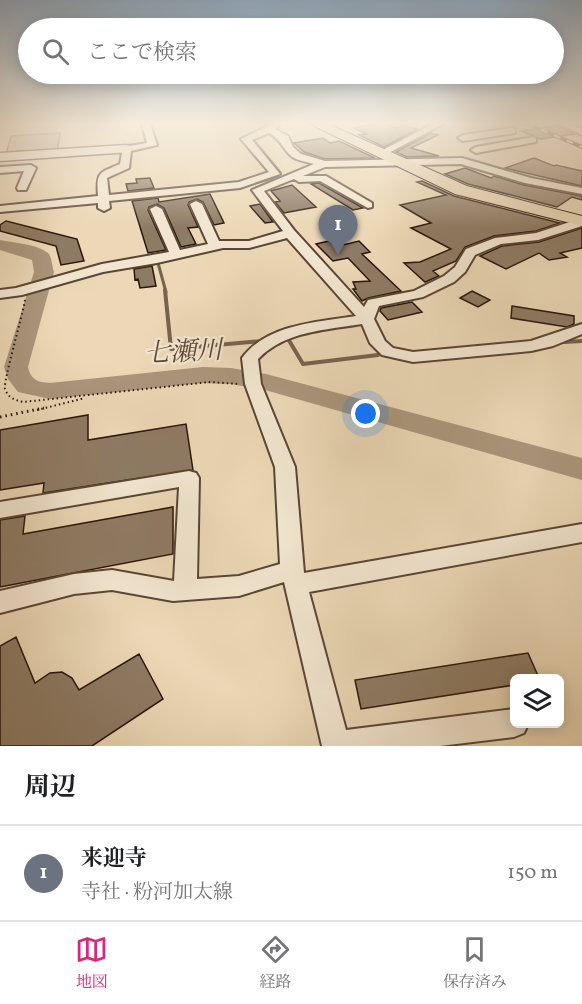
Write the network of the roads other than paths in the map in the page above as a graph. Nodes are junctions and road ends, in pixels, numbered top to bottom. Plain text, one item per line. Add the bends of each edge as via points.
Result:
1 (125, 159) edge
2 (263, 159) edge
3 (307, 159) edge
4 (391, 159) edge
5 (400, 163) junction
6 (324, 164) junction
7 (0, 170) edge
8 (0, 180) edge
9 (286, 180) junction
10 (582, 191) edge
11 (104, 203) junction
12 (196, 204) dead end
13 (369, 205) dead end
14 (0, 209) edge
15 (156, 209) dead end
16 (582, 222) edge
17 (290, 233) junction
18 (215, 246) junction
19 (176, 254) junction
20 (0, 294) edge
21 (367, 319) junction
22 (582, 328) edge
23 (0, 510) edge
24 (582, 533) edge
25 (293, 578) junction
26 (185, 590) junction
27 (0, 602) edge
28 (510, 724) edge
29 (336, 746) edge

1 - 11 street via 125,166 102,178
2 - 11 street via 275,174 269,178
3 - 6 street
4 - 5 main road
5 - 6 street
5 - 10 street via 462,161 529,181
5 - 16 main road via 461,190
6 - 9 street
7 - 8 street via 31,168 24,183
9 - 13 street via 322,178
9 - 17 street via 257,190
11 - 14 street
12 - 18 street
15 - 19 street
16 - 21 street via 538,236 499,241 470,252 449,279 418,294 373,303
17 - 18 street via 249,245
17 - 21 street
18 - 19 street
19 - 20 street
21 - 22 street via 378,343 388,352 413,357 531,346
21 - 25 street via 283,334 250,358 253,381 285,467
23 - 26 street via 189,478
24 - 25 street
25 - 26 street
25 - 29 street
26 - 27 street via 112,580 74,584
28 - 29 street

